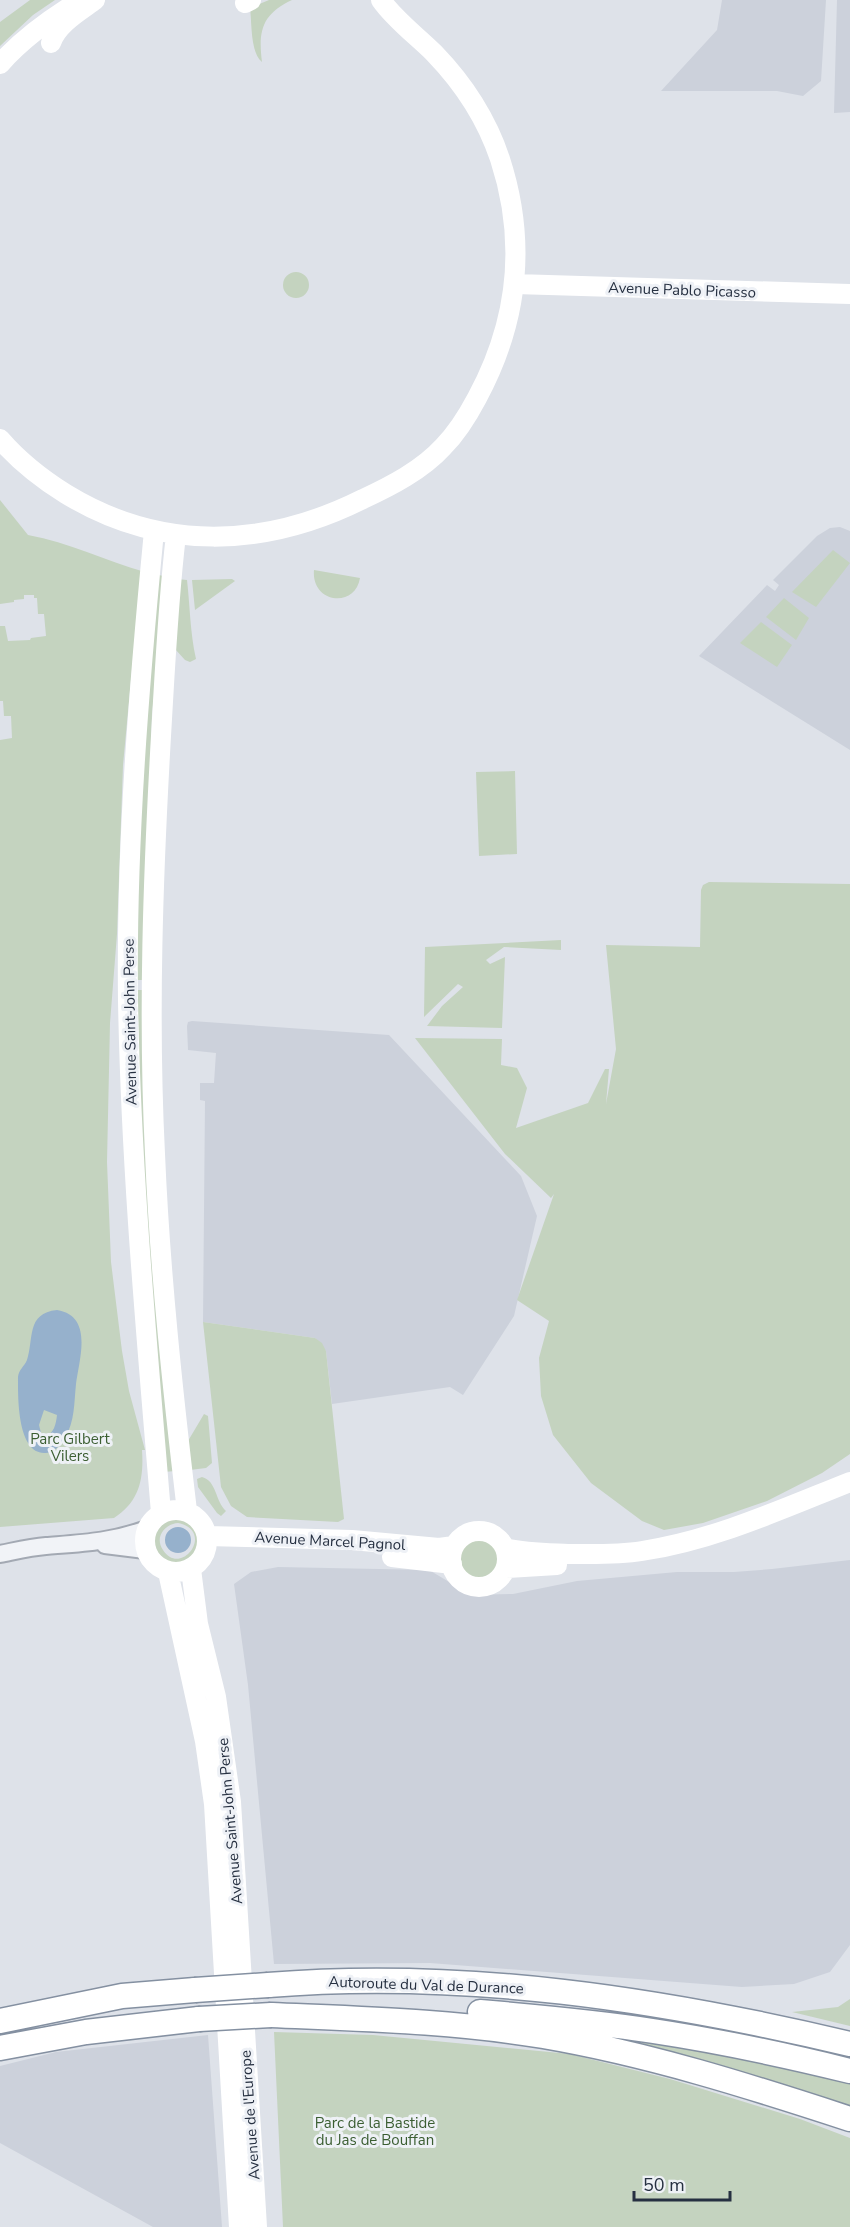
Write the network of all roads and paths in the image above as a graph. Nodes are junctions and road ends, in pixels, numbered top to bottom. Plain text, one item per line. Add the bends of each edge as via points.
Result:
1 (81, 0) edge
2 (95, 0) edge
3 (381, 0) edge
4 (51, 43) dead end
5 (0, 64) edge
6 (514, 284) junction
7 (850, 294) edge
8 (0, 439) edge
9 (154, 531) junction
10 (176, 536) junction
11 (850, 1482) edge
12 (850, 1490) edge
13 (187, 1511) junction
14 (161, 1513) junction
15 (147, 1529) junction
16 (207, 1542) junction
17 (95, 1543) junction
18 (505, 1548) junction
19 (146, 1550) junction
20 (0, 1554) edge
21 (453, 1555) junction
22 (506, 1568) junction
23 (191, 1569) junction
24 (168, 1572) junction
25 (122, 1996) junction
26 (234, 2003) junction
27 (0, 2009) edge
28 (271, 2015) junction
29 (0, 2021) edge
30 (850, 2044) edge
31 (0, 2048) edge
32 (850, 2071) edge
33 (850, 2119) edge
34 (239, 2227) edge
35 (257, 2227) edge

1 - 5 main road via 16,46
2 - 4 main road via 72,16
3 - 6 main road via 436,55 484,121 509,191
6 - 7 main road, Avenue Pablo Picasso
6 - 10 main road via 503,336 488,378 455,432 429,460 390,485 324,517 247,535
8 - 9 main road via 40,477 72,498
9 - 10 main road
9 - 14 main road, Avenue Saint-John Perse via 134,796 128,999 135,1179
10 - 13 main road, Avenue Saint-John Perse via 153,868 152,1032 162,1257
11 - 18 main road via 739,1526 641,1551 600,1555
12 - 22 main road via 718,1539 643,1558
13 - 14 main road
13 - 16 main road via 199,1519
14 - 15 main road
15 - 17 street
15 - 19 main road
16 - 21 main road, Avenue Marcel Pagnol via 291,1544 395,1557
16 - 23 main road via 201,1561
17 - 19 street
17 - 20 street
18 - 21 main road via 498,1538 477,1531 460,1539
18 - 22 main road
19 - 24 main road via 150,1560
21 - 22 main road via 455,1574 473,1586 493,1584
23 - 24 main road
23 - 26 main road, Avenue Saint-John Perse via 229,1781 235,1851
24 - 26 main road, Avenue Saint-John Perse via 209,1763
25 - 27 highway
25 - 29 highway, Autoroute du Val de Durance
25 - 30 highway, Autoroute du Val de Durance, bridge via 342,1981 459,1984 561,1991 668,2006
26 - 34 main road, Avenue de l'Europe
26 - 35 main road, Avenue de l'Europe
28 - 31 highway, Autoroute du Val de Durance, bridge via 86,2032
28 - 32 highway, Autoroute du Val de Durance via 377,2008 479,2012 617,2025 704,2039
28 - 33 highway via 441,2023 543,2036 676,2065

